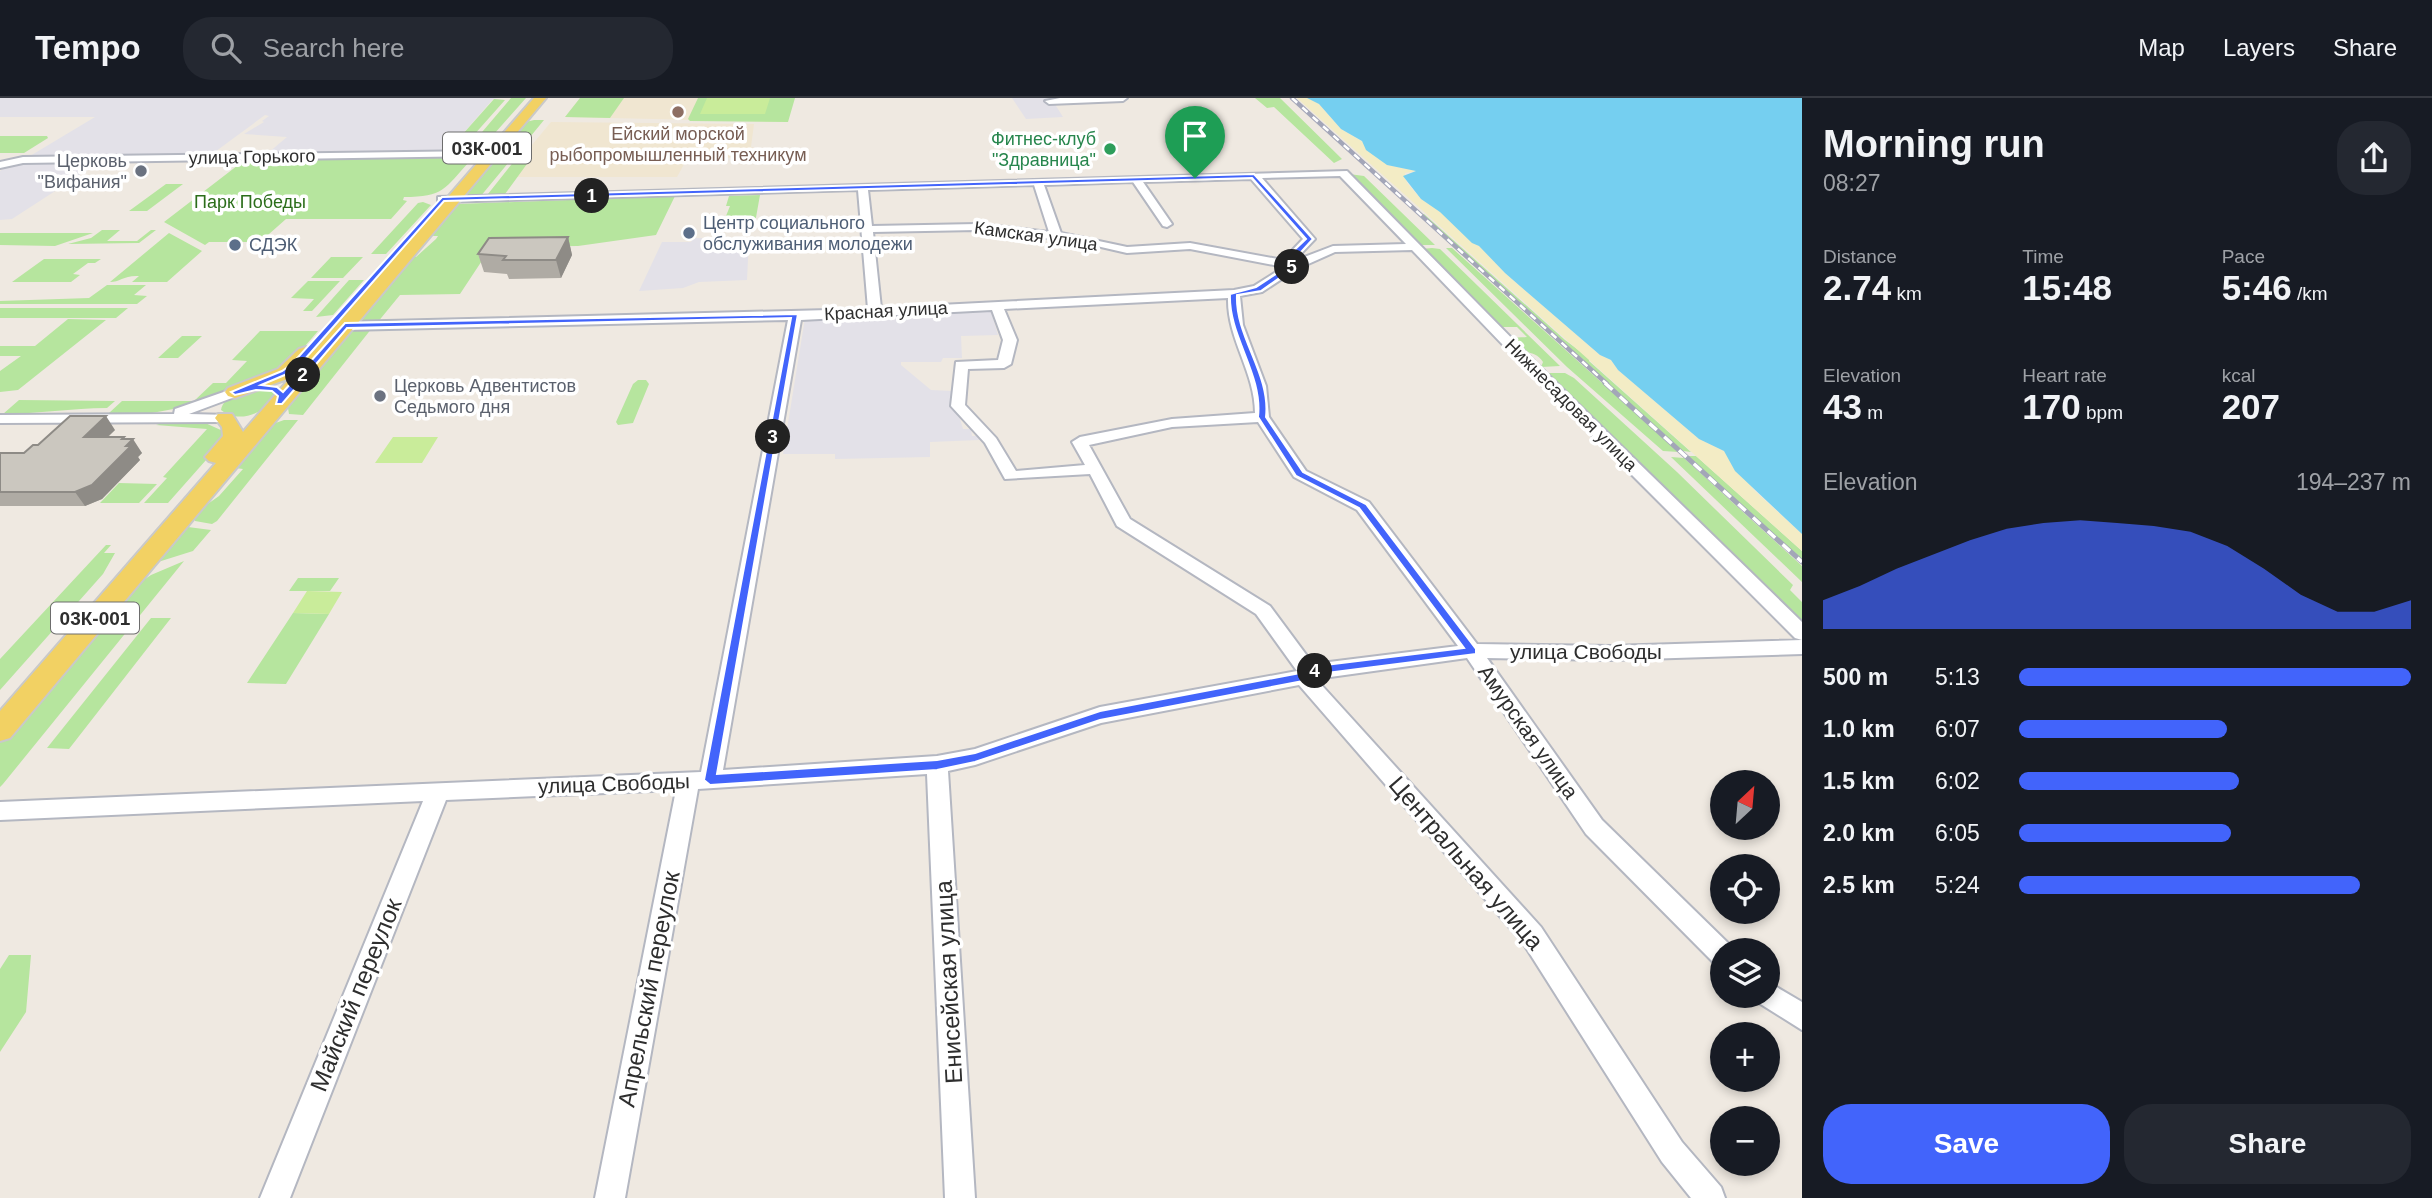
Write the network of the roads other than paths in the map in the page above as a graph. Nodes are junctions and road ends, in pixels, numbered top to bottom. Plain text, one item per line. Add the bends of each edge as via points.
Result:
1 (531, 98) edge
2 (540, 98) edge
3 (1124, 98) edge
4 (1049, 101) dead end
5 (482, 154) junction
6 (0, 164) edge
7 (1254, 176) junction
8 (1136, 179) junction
9 (1038, 182) junction
10 (863, 188) junction
11 (448, 199) junction
12 (1167, 224) dead end
13 (866, 229) junction
14 (1056, 235) junction
15 (1415, 247) junction
16 (1290, 265) junction
17 (1234, 294) junction
18 (996, 305) junction
19 (874, 311) junction
20 (795, 316) junction
21 (345, 326) junction
22 (235, 392) junction
23 (279, 403) junction
24 (1262, 417) junction
25 (225, 418) junction
26 (0, 419) edge
27 (149, 420) junction
28 (1095, 469) junction
29 (1802, 633) edge
30 (1802, 647) edge
31 (1472, 652) junction
32 (1306, 675) junction
33 (0, 702) edge
34 (0, 730) edge
35 (937, 765) junction
36 (700, 780) junction
37 (438, 792) junction
38 (0, 811) edge
39 (1710, 942) edge
40 (1780, 1002) edge
41 (1798, 1015) edge
42 (275, 1198) edge
43 (610, 1198) edge
44 (960, 1198) edge
45 (1710, 1198) edge

1 - 5 main road, 03К-001
2 - 11 main road, 03К-001
3 - 4 street
5 - 6 street, улица Горького via 23,160
5 - 11 main road, 03К-001
7 - 8 street
7 - 15 street, Нижнесадовая улица via 1343,173
7 - 16 street via 1310,239 1291,256
8 - 9 street
8 - 12 street
9 - 10 street
9 - 14 street
10 - 11 street
10 - 13 street
11 - 21 main road, 03К-001
11 - 22 main road, 03К-001 via 295,365
13 - 14 street, Камская улица via 977,227
13 - 19 street
14 - 16 street, Камская улица via 1127,250 1190,246
15 - 16 street, Красная улица via 1337,248
15 - 29 street, Нижнесадовая улица
16 - 17 street, Красная улица via 1258,289
17 - 18 street, Красная улица
17 - 24 street, Амурская улица via 1233,313 1250,357
18 - 19 street, Красная улица
18 - 28 street via 1010,340 1004,364 961,365 958,406 991,441 1011,476
19 - 20 street, Красная улица
20 - 21 street, Красная улица
20 - 36 street, Апрельский переулок
21 - 23 main road, 03К-001
22 - 23 main road via 274,388 282,396
22 - 25 main road, 03К-001 via 215,407
22 - 27 street
23 - 25 main road, 03К-001 via 252,417
23 - 34 main road, 03К-001
24 - 28 street via 1172,423 1080,442
24 - 31 street, Амурская улица via 1300,474 1363,506
25 - 27 street
25 - 33 main road, 03К-001 via 233,431 231,440
26 - 27 street
28 - 32 street, Центральная улица via 1123,522 1263,610
30 - 31 street, улица Свободы
31 - 32 street, улица Свободы
31 - 39 street, Амурская улица via 1594,827
32 - 35 street, улица Свободы via 1100,715
32 - 45 street, Центральная улица via 1532,934 1672,1152
35 - 36 street, улица Свободы
35 - 44 street, Енисейская улица
36 - 37 street, улица Свободы
36 - 43 street, Апрельский переулок
37 - 38 street, улица Свободы
37 - 42 street, Майский переулок
40 - 41 street

